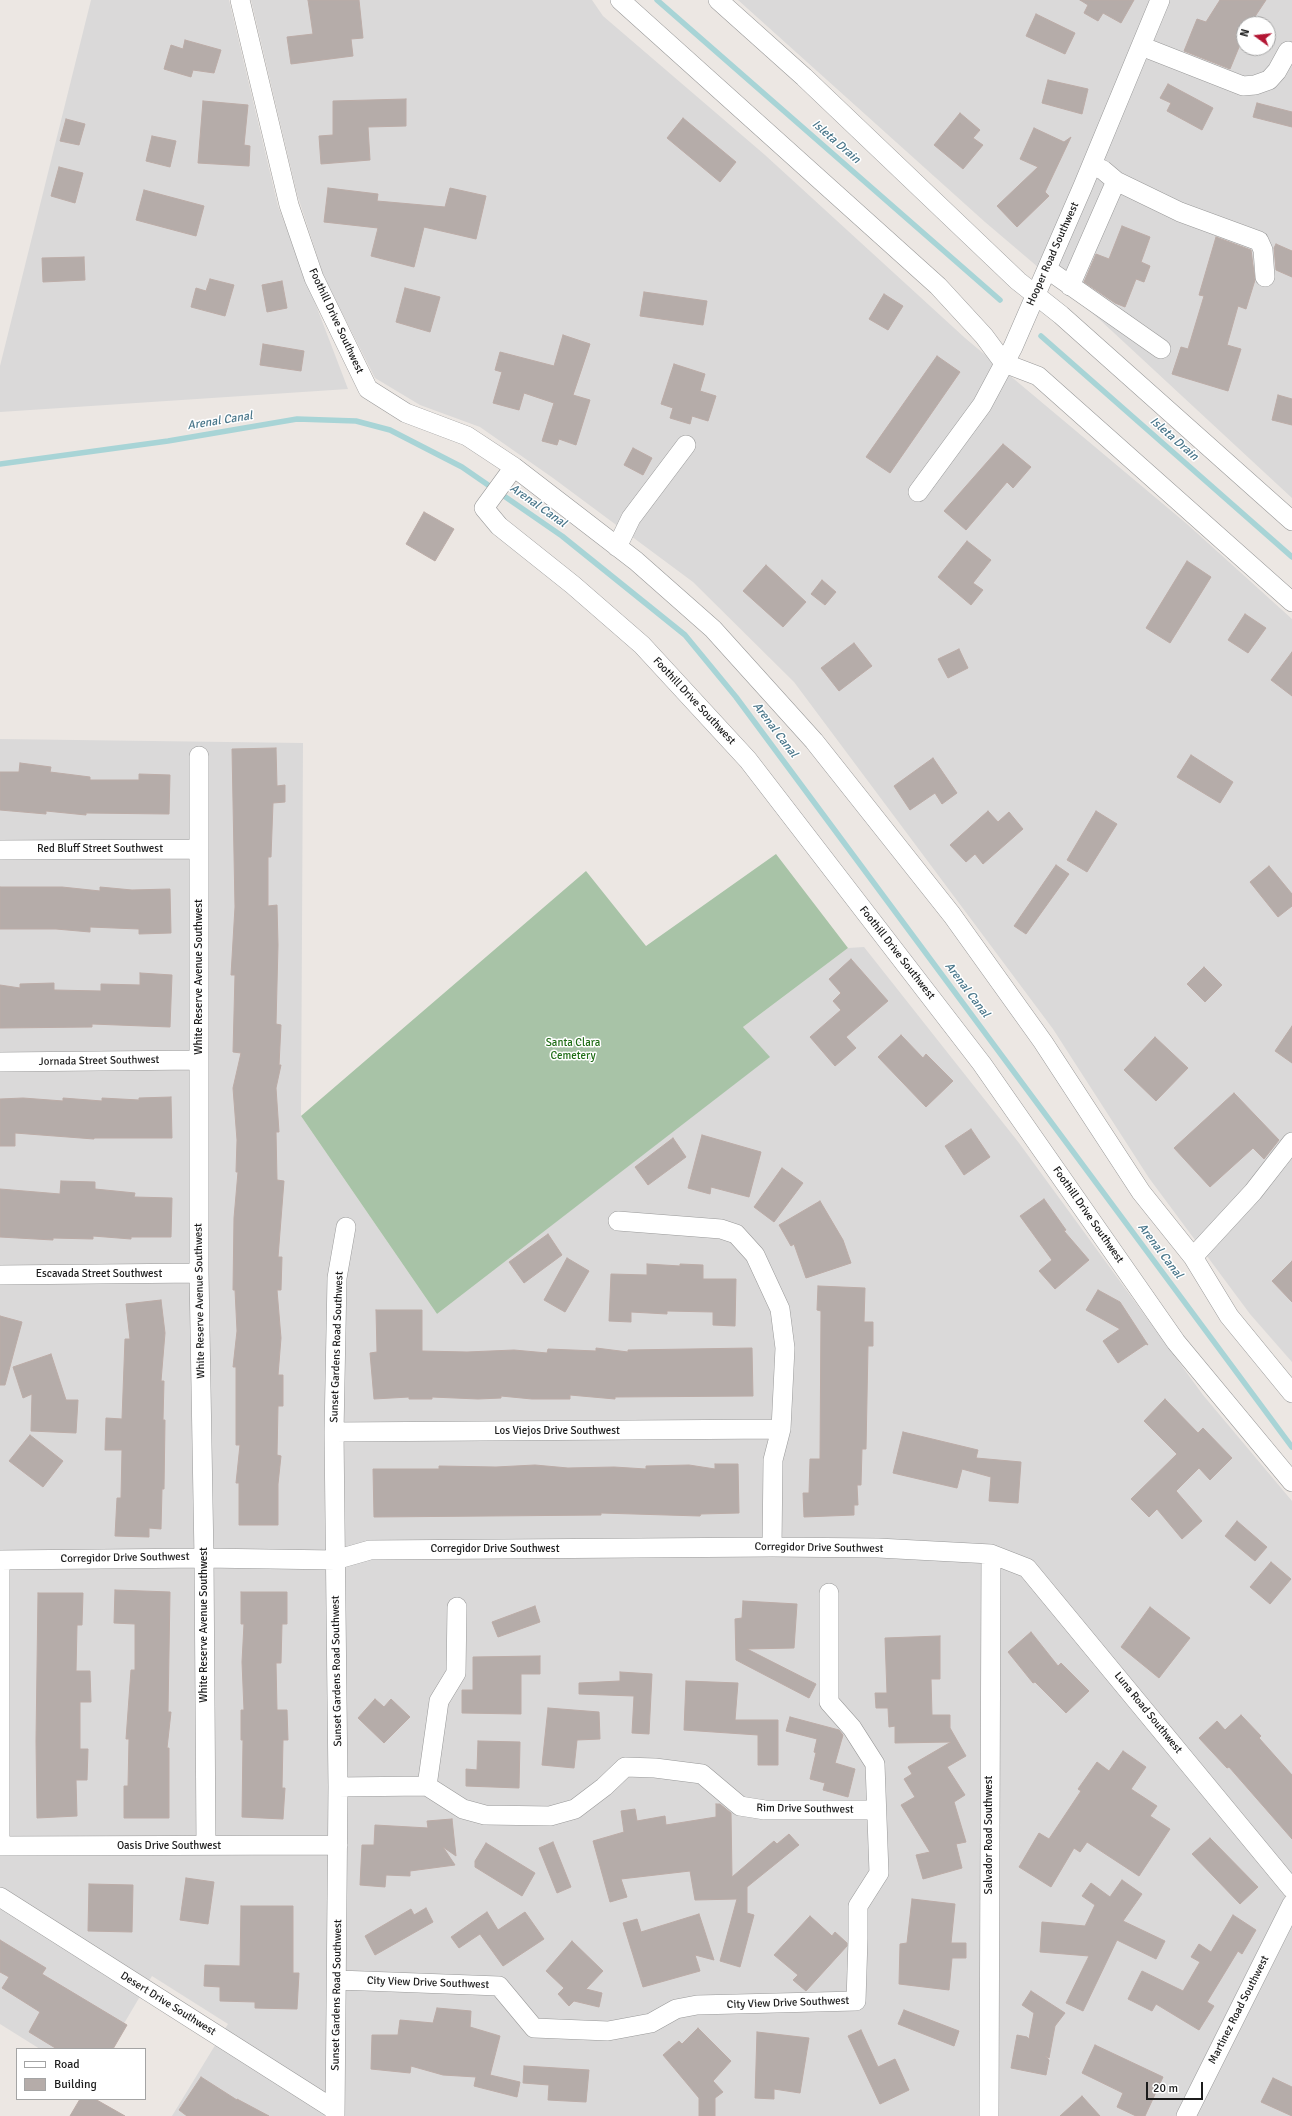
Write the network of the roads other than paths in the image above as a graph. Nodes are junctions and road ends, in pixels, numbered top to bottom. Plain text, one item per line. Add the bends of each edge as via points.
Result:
1 (240, 0) edge
2 (620, 0) edge
3 (718, 0) edge
4 (1160, 0) edge
5 (1141, 46) junction
6 (1288, 51) dead end
7 (1092, 165) junction
8 (1116, 181) junction
9 (1047, 269) junction
10 (1264, 277) dead end
11 (1070, 286) junction
12 (1036, 295) junction
13 (1161, 349) dead end
14 (1004, 363) junction
15 (686, 445) dead end
16 (511, 471) junction
17 (918, 492) dead end
18 (1292, 521) edge
19 (617, 547) junction
20 (1292, 602) edge
21 (200, 756) dead end
22 (199, 849) junction
23 (0, 850) edge
24 (198, 1060) junction
25 (0, 1062) edge
26 (1292, 1142) edge
27 (618, 1221) dead end
28 (346, 1227) dead end
29 (1193, 1257) junction
30 (199, 1273) junction
31 (0, 1275) edge
32 (1292, 1393) edge
33 (780, 1430) junction
34 (334, 1432) junction
35 (1292, 1482) edge
36 (772, 1547) junction
37 (991, 1554) junction
38 (204, 1558) junction
39 (0, 1560) edge
40 (335, 1560) junction
41 (829, 1592) dead end
42 (457, 1607) dead end
43 (426, 1786) junction
44 (338, 1787) junction
45 (876, 1810) junction
46 (206, 1845) junction
47 (338, 1845) junction
48 (0, 1846) edge
49 (1292, 1889) edge
50 (0, 1897) edge
51 (1292, 1904) edge
52 (338, 1980) junction
53 (335, 2113) edge
54 (989, 2116) edge
55 (1186, 2116) edge

1 - 16 street, Foothill Drive Southwest via 290,205 306,256 314,278 368,389 406,413 467,436
2 - 14 street via 938,286 984,336
3 - 12 street via 804,77 998,263
4 - 5 street, Hooper Road Southwest
5 - 6 street via 1243,86 1269,80
5 - 7 street, Hooper Road Southwest
7 - 8 street
7 - 9 street, Hooper Road Southwest
8 - 10 street via 1180,212 1259,240 1263,250
8 - 11 street
9 - 11 street
9 - 12 street, Hooper Road Southwest
11 - 13 street
12 - 14 street, Hooper Road Southwest
12 - 18 street
14 - 17 street, Hooper Road Southwest via 982,405
14 - 20 street via 1038,376
15 - 19 street via 631,518
16 - 19 street, Foothill Drive Southwest
16 - 35 street, Foothill Drive Southwest via 484,508 499,526 574,585 642,645 748,760 982,1064 1176,1342
19 - 29 street, Foothill Drive Southwest via 713,629 814,742 952,915 1043,1042 1141,1192
21 - 22 street, White Reserve Avenue Southwest
22 - 23 street, Red Bluff Street Southwest
22 - 24 street, White Reserve Avenue Southwest
24 - 25 street, Jornada Street Southwest
24 - 30 street, White Reserve Avenue Southwest
26 - 29 street via 1253,1192
27 - 33 street via 721,1228 736,1234 754,1255 780,1309 785,1348
28 - 34 street, Sunset Gardens Road Southwest via 337,1278
29 - 32 street, Foothill Drive Southwest via 1229,1316
30 - 31 street, Escavada Street Southwest
30 - 38 street, White Reserve Avenue Southwest
33 - 34 street, Los Viejos Drive Southwest
33 - 36 street via 773,1460
34 - 40 street, Sunset Gardens Road Southwest
36 - 37 street, Corregidor Drive Southwest via 878,1548
36 - 40 street, Corregidor Drive Southwest via 370,1550
37 - 49 street, Luna Road Southwest via 1027,1568
37 - 54 street, Salvador Road Southwest
38 - 39 street, Corregidor Drive Southwest
38 - 40 street, Corregidor Drive Southwest
38 - 46 street, White Reserve Avenue Southwest
39 - 48 street
40 - 44 street, Sunset Gardens Road Southwest
41 - 45 street, City View Drive Southwest via 829,1702 852,1728 875,1764
42 - 43 street via 456,1673 439,1701
43 - 44 street
43 - 45 street, Rim Drive Southwest via 463,1809 485,1815 550,1816 575,1809 604,1787 625,1766 702,1774 740,1806 765,1810
44 - 47 street, Sunset Gardens Road Southwest
45 - 52 street, City View Drive Southwest via 879,1873 858,1906 856,2001 697,2005 676,2009 651,2023 608,2031 534,2028 499,1986
46 - 47 street, Oasis Drive Southwest
46 - 48 street, Oasis Drive Southwest
47 - 52 street, Sunset Gardens Road Southwest
50 - 53 street, Desert Drive Southwest
51 - 55 street, Martinez Road Southwest
52 - 53 street, Sunset Gardens Road Southwest

